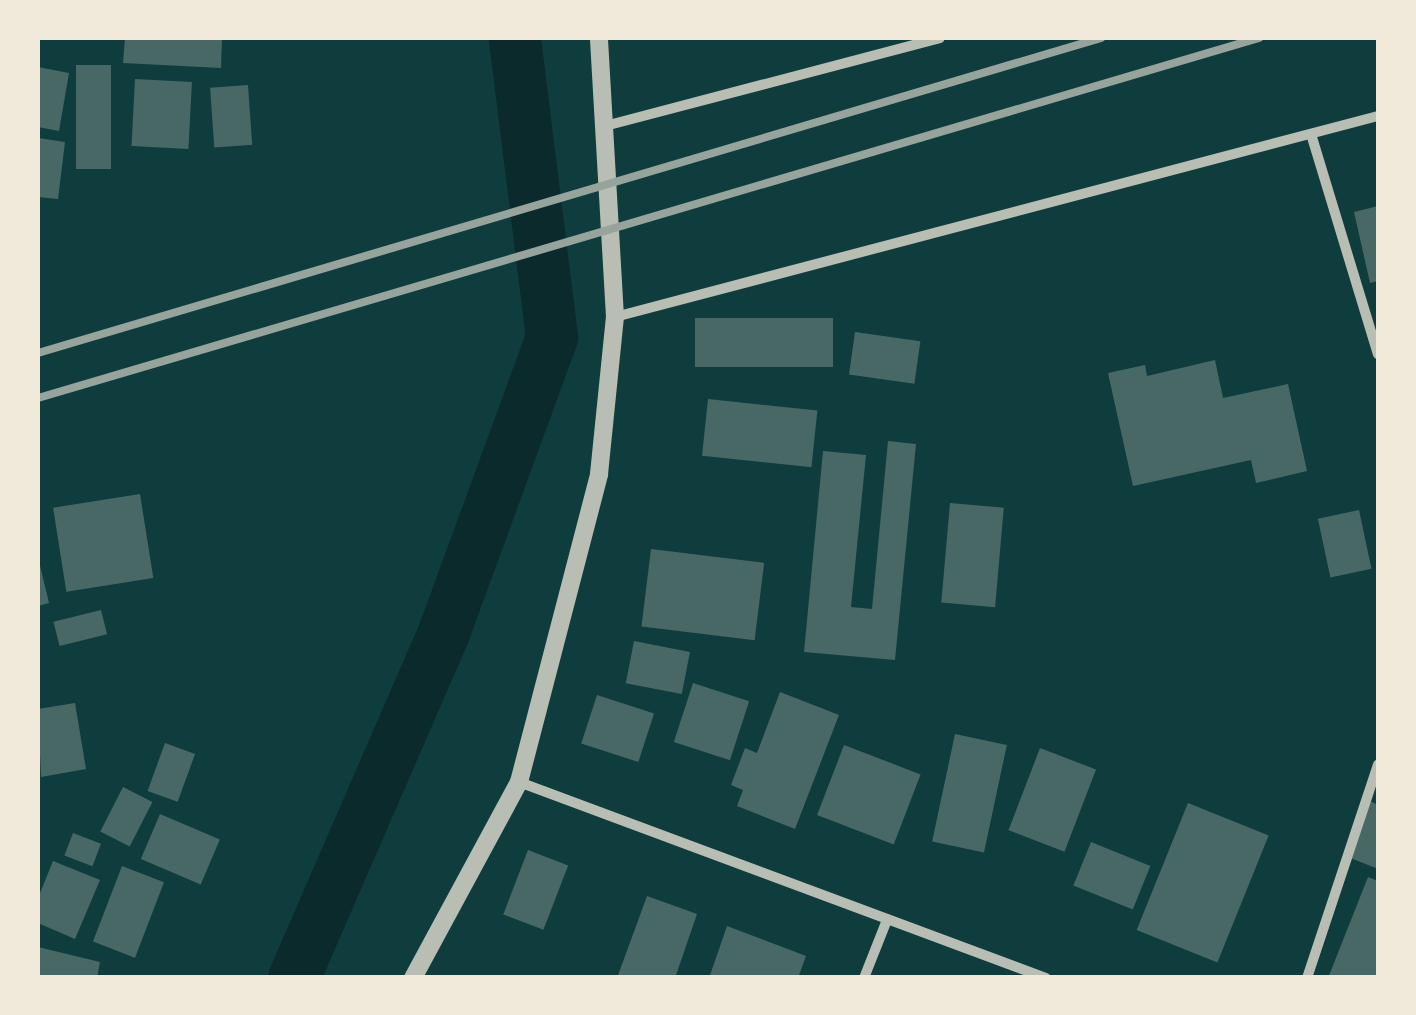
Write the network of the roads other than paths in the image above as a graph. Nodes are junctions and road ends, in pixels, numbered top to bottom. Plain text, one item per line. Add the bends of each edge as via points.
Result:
1 (599, 38) edge
2 (940, 38) edge
3 (1378, 116) edge
4 (605, 126) junction
5 (1311, 134) junction
6 (616, 317) junction
7 (1378, 354) edge
8 (1378, 764) edge
9 (519, 782) junction
10 (887, 920) junction
11 (412, 978) edge
12 (864, 978) edge
13 (1046, 978) edge
14 (1307, 978) edge

1 - 4 street
2 - 4 street
3 - 5 street
4 - 6 street
5 - 6 street
5 - 7 street
6 - 9 street via 600,474
8 - 14 street
9 - 10 street
9 - 11 street
10 - 12 street
10 - 13 street

